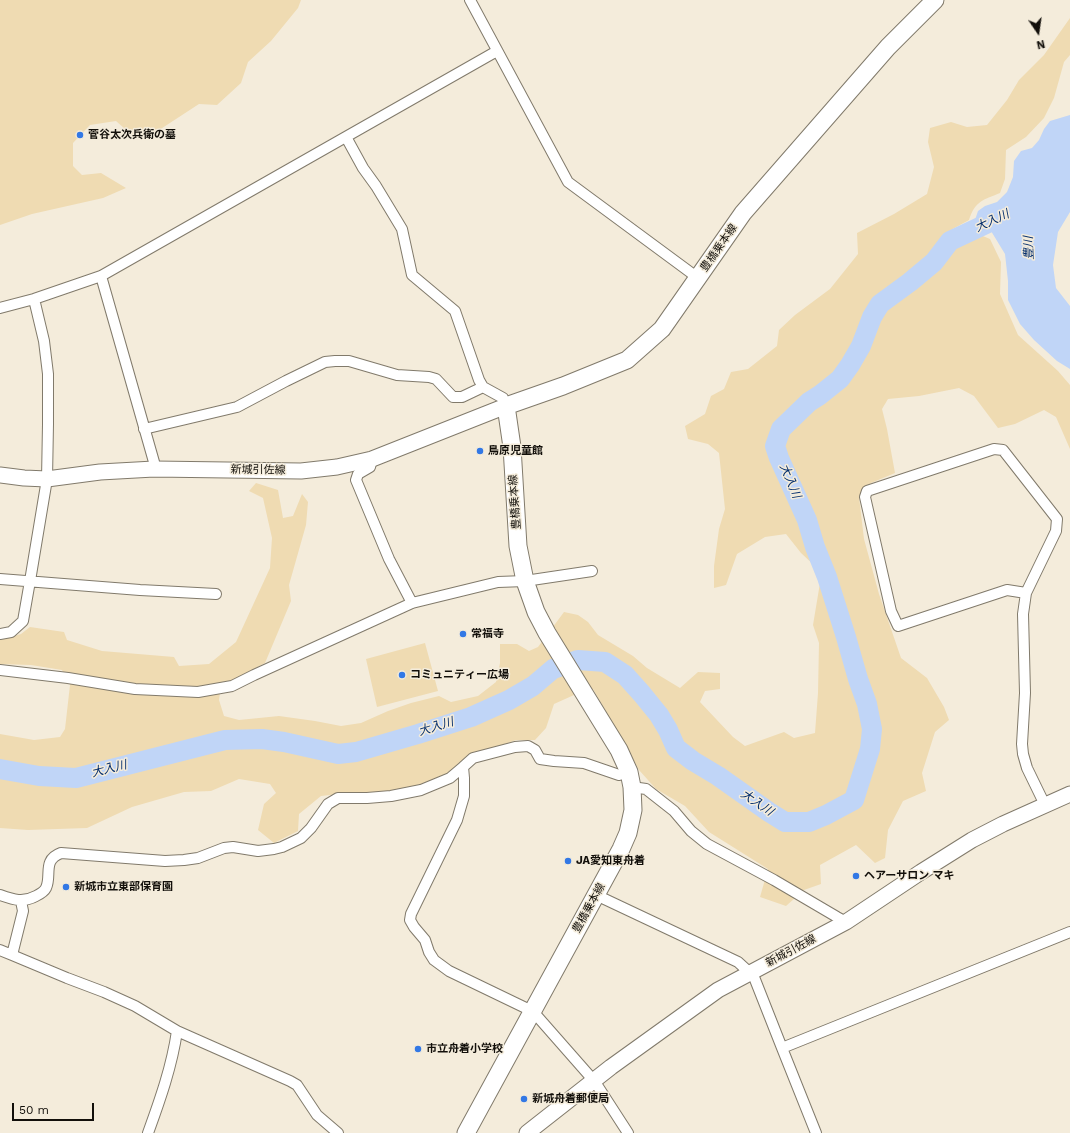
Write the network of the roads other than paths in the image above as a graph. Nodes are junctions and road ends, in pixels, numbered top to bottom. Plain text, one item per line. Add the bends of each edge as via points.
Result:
1 (470, 0) edge
2 (935, 0) edge
3 (497, 51) junction
4 (346, 137) junction
5 (101, 276) junction
6 (698, 278) junction
7 (34, 299) junction
8 (0, 308) edge
9 (483, 387) junction
10 (506, 406) junction
11 (144, 429) junction
12 (372, 459) junction
13 (154, 469) junction
14 (0, 475) edge
15 (47, 479) junction
16 (592, 571) dead end
17 (0, 579) edge
18 (30, 581) junction
19 (525, 581) junction
20 (1026, 593) junction
21 (216, 594) dead end
22 (412, 602) junction
23 (0, 634) edge
24 (0, 670) edge
25 (463, 766) junction
26 (631, 780) junction
27 (1070, 794) edge
28 (1045, 805) junction
29 (0, 895) edge
30 (596, 895) junction
31 (21, 901) junction
32 (846, 922) junction
33 (1070, 932) edge
34 (0, 950) edge
35 (12, 955) junction
36 (750, 973) junction
37 (532, 1012) junction
38 (176, 1031) junction
39 (782, 1048) junction
40 (594, 1080) junction
41 (148, 1133) edge
42 (338, 1133) edge
43 (466, 1133) edge
44 (527, 1133) edge
45 (628, 1133) edge
46 (816, 1133) edge

1 - 3 street
2 - 6 main road, 豊橋乗本線 via 888,47 743,213
3 - 4 street
3 - 6 street via 568,182
4 - 5 street
4 - 9 street via 402,229 412,275 455,311
5 - 7 street
5 - 11 street
6 - 10 main road, 豊橋乗本線 via 662,329 627,360
7 - 8 street
7 - 15 street via 44,341 48,374
9 - 10 street via 503,398
9 - 11 street via 462,398 453,397 436,379 429,377 397,375 349,361 325,362 237,407
10 - 12 main road, 新城引佐線
10 - 19 main road, 豊橋乗本線 via 512,447 518,546
11 - 13 street
12 - 13 main road, 新城引佐線 via 337,467 301,471
12 - 22 street via 370,466 358,474 356,480 389,559
13 - 15 main road, 新城引佐線 via 100,472
14 - 15 main road, 新城引佐線
15 - 18 street
16 - 19 street
17 - 18 street
18 - 21 street
18 - 23 street via 23,621 11,632
19 - 22 street via 498,582
19 - 26 main road, 豊橋乗本線 via 547,634 619,750
20 - 20 street via 1056,532 1057,519 1003,450 994,449 867,491 866,504 891,611 898,626 1006,590
20 - 28 street via 1023,614 1025,693 1022,749 1027,768
22 - 24 street via 232,686 198,692 135,689
25 - 26 street via 473,758 528,746 535,750 540,759 584,763
25 - 31 street via 450,778 421,790 383,797 338,798 328,804 301,838 274,849 258,851 233,847 198,858 165,861 61,853 55,855 50,862 46,888 42,893
25 - 37 street via 464,796 457,820 410,920 425,940 434,960 449,971
26 - 30 main road, 豊橋乗本線 via 633,810 628,833
26 - 32 street via 674,811 691,831 707,844
27 - 28 main road, 新城引佐線
28 - 32 main road, 新城引佐線 via 972,840
29 - 31 street
30 - 36 street via 738,962
30 - 37 main road, 豊橋乗本線
31 - 35 street via 23,911
32 - 36 main road, 新城引佐線
33 - 39 street
34 - 35 street
35 - 38 street via 129,1003
36 - 39 street via 754,977
36 - 40 main road, 新城引佐線 via 718,990
37 - 40 street
37 - 43 main road, 豊橋乗本線
38 - 41 street via 174,1052
38 - 42 street via 297,1085 317,1115
39 - 46 street
40 - 44 main road, 新城引佐線
40 - 45 street

